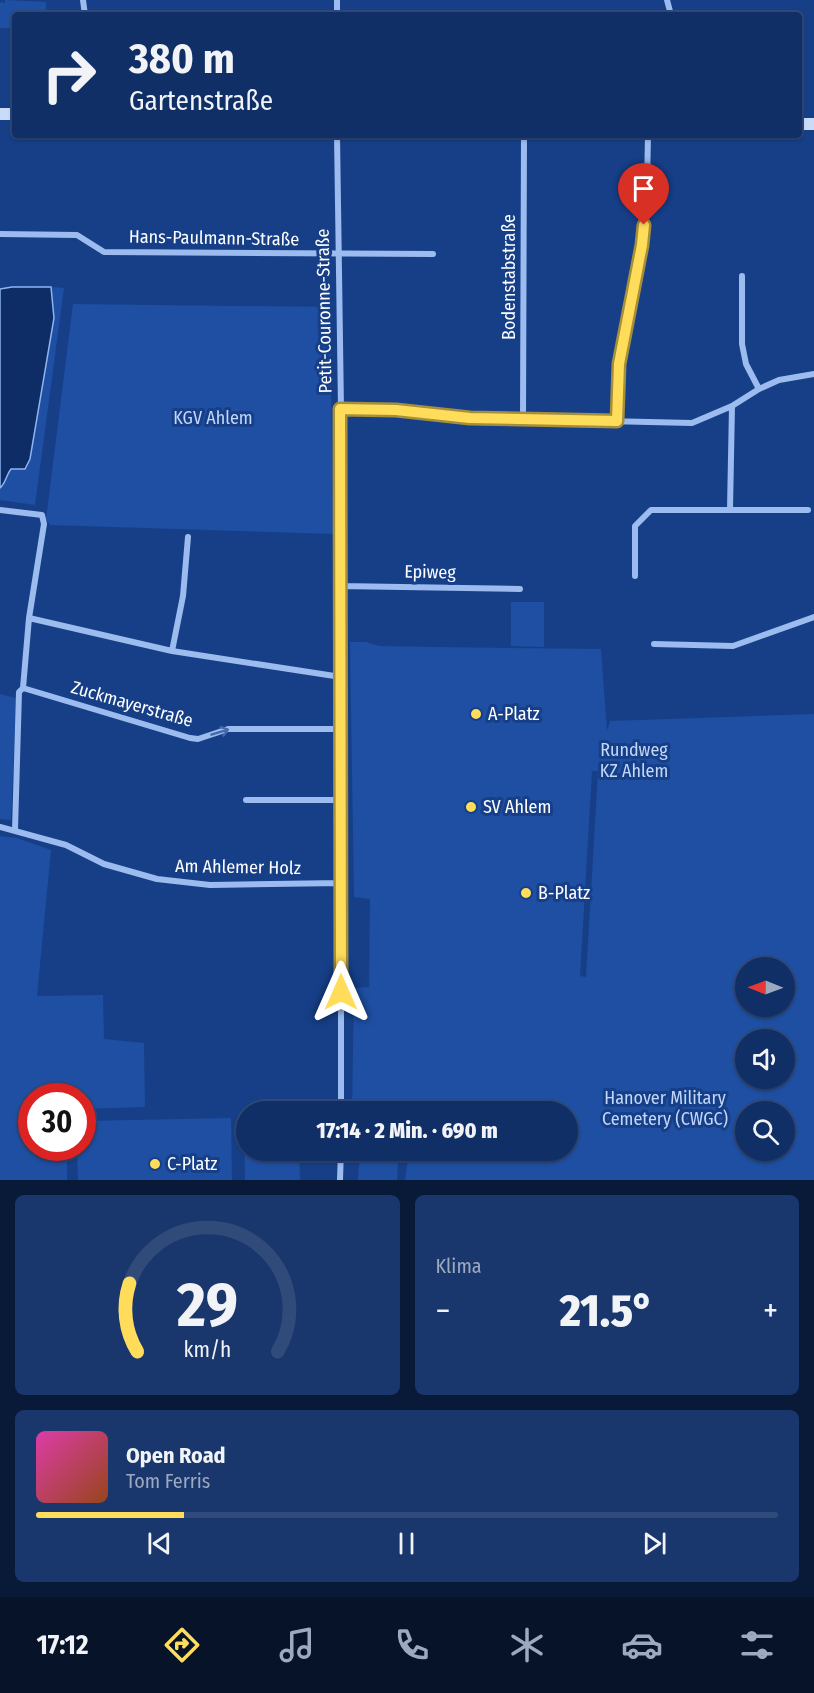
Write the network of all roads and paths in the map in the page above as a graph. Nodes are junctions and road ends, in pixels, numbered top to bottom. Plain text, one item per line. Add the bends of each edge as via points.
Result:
1 (337, 138) edge
2 (524, 138) edge
3 (648, 138) edge
4 (0, 234) edge
5 (433, 254) dead end
6 (339, 255) junction
7 (742, 276) dead end
8 (814, 374) edge
9 (759, 389) junction
10 (732, 406) junction
11 (340, 409) junction
12 (523, 419) junction
13 (617, 421) junction
14 (730, 509) junction
15 (0, 510) edge
16 (808, 510) dead end
17 (188, 537) dead end
18 (635, 576) dead end
19 (340, 586) junction
20 (520, 589) dead end
21 (814, 617) edge
22 (29, 618) junction
23 (654, 644) dead end
24 (172, 651) junction
25 (341, 677) junction
26 (22, 688) junction
27 (341, 729) junction
28 (246, 800) dead end
29 (342, 800) junction
30 (0, 827) edge
31 (15, 830) junction
32 (341, 883) junction
33 (341, 1101) edge
34 (340, 1161) edge
35 (340, 1180) edge

1 - 6 street, Petit-Couronne-Straße
2 - 12 street, Bodenstabstraße
3 - 13 street via 642,245 619,364
4 - 6 street, Hans-Paulmann-Straße via 77,235 104,252
5 - 6 street, Hans-Paulmann-Straße
6 - 11 street, Petit-Couronne-Straße
7 - 9 street via 742,344 746,364
8 - 9 street via 779,380
9 - 10 street
10 - 13 street via 692,423
10 - 14 street
11 - 12 street
11 - 19 street, Petit-Couronne-Straße
12 - 13 street
14 - 16 street
14 - 18 street via 651,510 635,526
15 - 22 street via 42,515 44,524
17 - 24 street via 183,596
19 - 20 street, Epiweg
19 - 25 street, Petit-Couronne-Straße
21 - 23 street via 732,646
22 - 24 street
22 - 26 street
24 - 25 street
25 - 27 street, Petit-Couronne-Straße
26 -> 27 street, Zuckmayerstraße via 190,738 228,729
26 - 31 street
27 - 29 street, Petit-Couronne-Straße
28 - 29 street
29 - 32 street, Petit-Couronne-Straße
30 - 31 street, Am Ahlemer Holz
31 - 32 street, Am Ahlemer Holz via 66,845 104,864 157,879 210,885
32 - 33 street, Petit-Couronne-Straße
34 - 35 street

